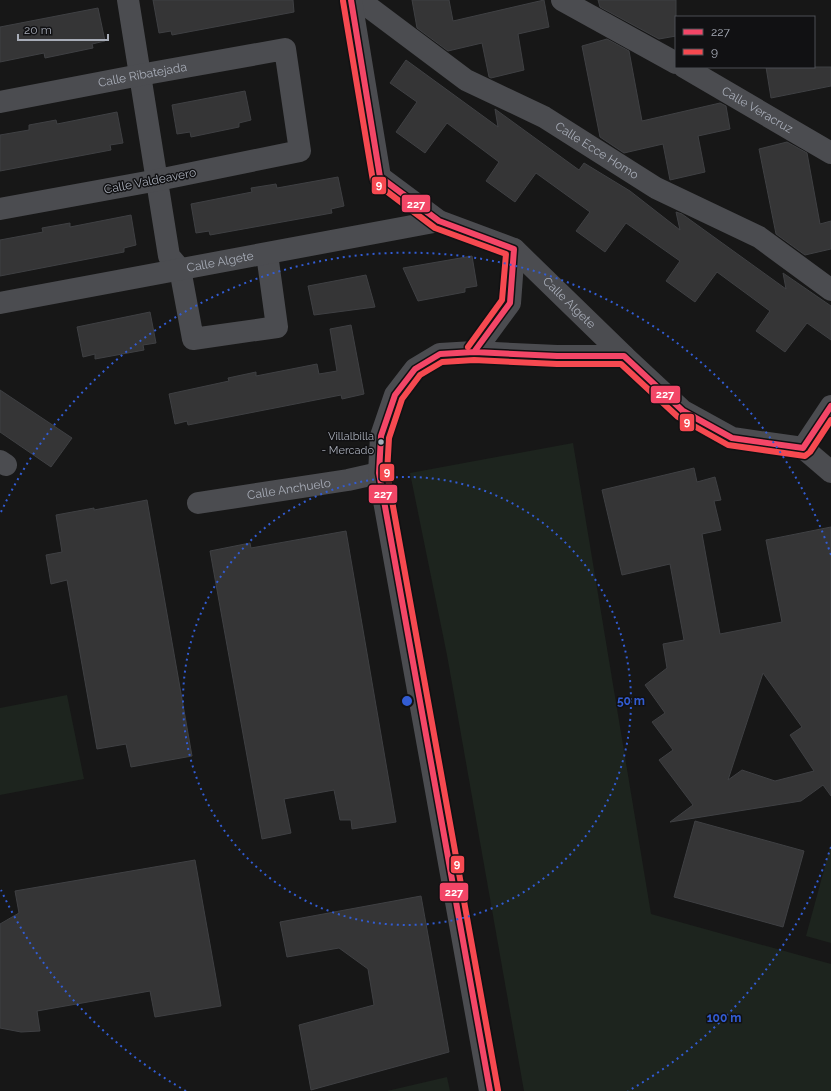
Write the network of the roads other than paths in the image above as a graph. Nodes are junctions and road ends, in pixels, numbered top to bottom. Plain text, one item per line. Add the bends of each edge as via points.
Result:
1 (128, 0) edge
2 (562, 0) edge
3 (359, 3) edge
4 (675, 62) edge
5 (686, 68) edge
6 (140, 75) junction
7 (0, 102) edge
8 (300, 151) joint
9 (831, 153) edge
10 (158, 180) junction
11 (0, 209) edge
12 (439, 221) junction
13 (514, 249) junction
14 (266, 254) junction
15 (180, 269) junction
16 (831, 290) edge
17 (0, 302) edge
18 (474, 352) junction
19 (624, 356) junction
20 (831, 406) edge
21 (803, 448) junction
22 (831, 472) edge
23 (380, 473) junction
24 (198, 503) dead end
25 (490, 1091) edge

1 - 6 street
2 - 4 street
3 - 12 street, Calle Algete via 380,177
3 - 16 street, Calle Ecce Homo via 466,80 544,117 656,188 759,237
5 - 9 street, Calle Veracruz
6 - 7 street, Calle Ribatejada
6 - 8 street, Calle Ribatejada via 285,49
6 - 10 street
8 - 10 street, Calle Valdeavero
10 - 11 street, Calle Valdeavero
10 - 15 street via 169,256
12 - 13 street, Calle Algete
12 - 14 street, Calle Algete
13 - 18 street via 510,303
13 - 19 street, Calle Algete
14 - 15 street, Calle Algete
14 - 15 street via 277,328 193,340
15 - 17 street, Calle Algete
18 - 19 street
18 - 23 street via 440,354 415,369 395,395 381,436
19 - 21 street, Calle Algete via 683,411 732,438
20 - 21 street
21 - 22 street
23 - 24 street, Calle Anchuelo
23 - 25 street

